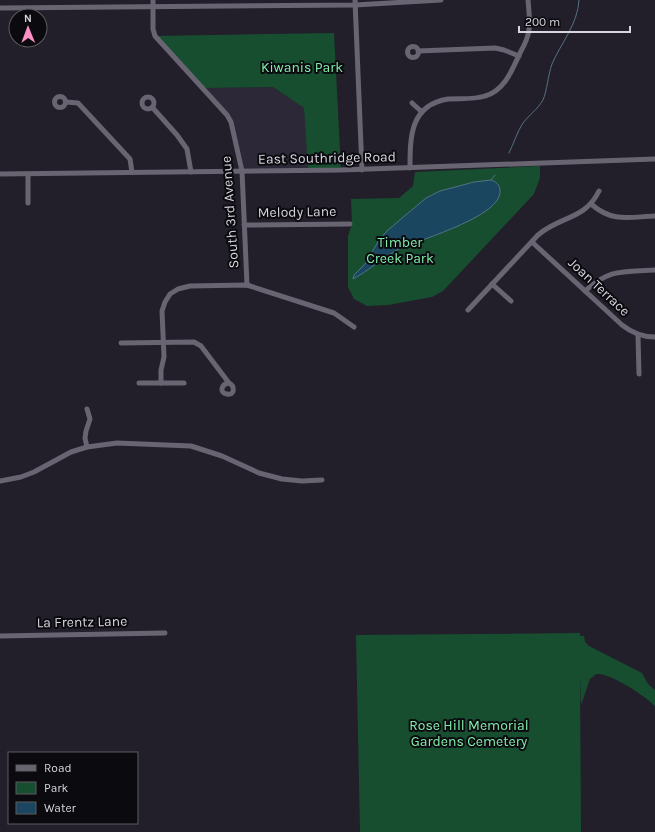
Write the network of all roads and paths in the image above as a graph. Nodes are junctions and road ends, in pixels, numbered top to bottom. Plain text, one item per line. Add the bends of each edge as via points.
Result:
1 (153, 0) edge
2 (441, 0) edge
3 (528, 0) edge
4 (355, 2) edge
5 (153, 6) junction
6 (0, 8) edge
7 (418, 51) dead end
8 (519, 56) junction
9 (66, 102) dead end
10 (412, 103) dead end
11 (152, 107) dead end
12 (422, 112) junction
13 (655, 159) edge
14 (410, 168) junction
15 (362, 170) junction
16 (242, 171) junction
17 (132, 172) junction
18 (191, 172) junction
19 (0, 174) edge
20 (28, 174) junction
21 (599, 191) dead end
22 (28, 203) dead end
23 (591, 204) junction
24 (655, 216) edge
25 (350, 224) dead end
26 (244, 225) junction
27 (532, 242) junction
28 (655, 270) edge
29 (492, 284) junction
30 (247, 285) junction
31 (585, 291) junction
32 (511, 301) dead end
33 (468, 310) dead end
34 (354, 327) dead end
35 (638, 335) junction
36 (655, 337) edge
37 (163, 342) junction
38 (121, 343) dead end
39 (639, 374) dead end
40 (139, 383) dead end
41 (161, 383) junction
42 (184, 383) dead end
43 (229, 383) dead end
44 (87, 409) dead end
45 (87, 447) junction
46 (322, 480) dead end
47 (0, 481) edge
48 (165, 632) dead end
49 (0, 636) edge

1 - 5 street, South 3rd Avenue
2 - 4 street
3 - 8 street via 529,30
4 - 5 street
4 - 15 street
5 - 6 street
5 - 16 street, South 3rd Avenue via 155,36 230,119
7 - 8 street via 500,48
8 - 12 street via 508,78 494,91 485,96 441,101
9 - 17 street via 78,103 130,159
10 - 12 street
11 - 18 street via 187,149
12 - 14 street via 412,129
13 - 14 street, East Southridge Road
14 - 15 street, East Southridge Road
15 - 16 street, East Southridge Road
16 - 18 street, East Southridge Road
16 - 26 street, South 3rd Avenue
17 - 18 street, East Southridge Road
17 - 20 street, East Southridge Road
19 - 20 street, East Southridge Road
20 - 22 street
21 - 23 street
23 - 24 street via 600,212 617,218
23 - 27 street via 573,217 547,228
25 - 26 street, Melody Lane
26 - 30 street, South 3rd Avenue
27 - 29 street
27 - 31 street, Joan Terrace
28 - 31 street via 608,274
29 - 32 street
29 - 33 street
30 - 34 street via 334,313
30 - 37 street via 190,286 170,294 162,311
31 - 35 street, Joan Terrace via 622,325
35 - 36 street, Joan Terrace
35 - 39 street
37 - 38 street
37 - 41 street
37 - 43 street via 194,342 201,346
40 - 41 street
41 - 42 street
44 - 45 street via 90,419 85,438
45 - 46 street via 117,443 191,446 222,456 259,473 282,479
45 - 47 street via 71,452 34,472
48 - 49 street, La Frentz Lane

